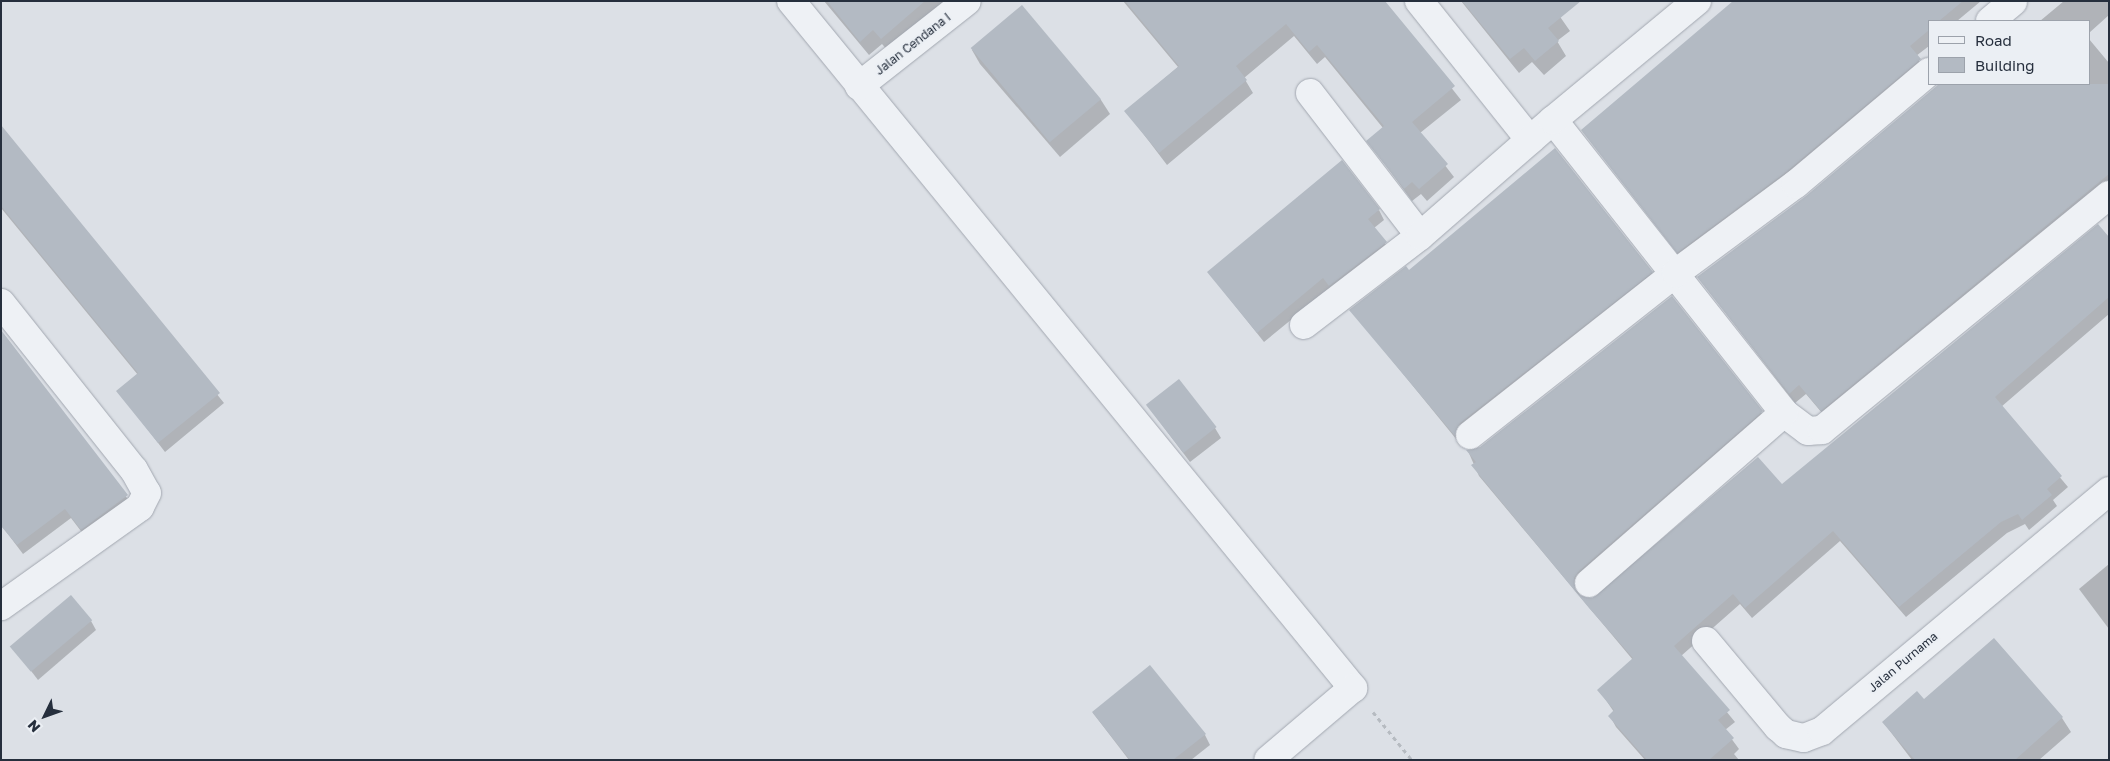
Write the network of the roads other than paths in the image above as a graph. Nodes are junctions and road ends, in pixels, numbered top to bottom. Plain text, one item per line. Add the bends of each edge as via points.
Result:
1 (791, 1) edge
2 (967, 1) edge
3 (1419, 1) edge
4 (1697, 1) edge
5 (2013, 2) edge
6 (1991, 20) edge
7 (1928, 73) edge
8 (860, 86) junction
9 (1310, 93) dead end
10 (1553, 120) junction
11 (1530, 140) junction
12 (2109, 195) edge
13 (1420, 236) junction
14 (1676, 273) junction
15 (1, 303) edge
16 (1304, 325) dead end
17 (1784, 413) junction
18 (1470, 435) dead end
19 (2109, 491) edge
20 (1589, 583) dead end
21 (1, 606) edge
22 (1706, 641) dead end
23 (1268, 760) edge

1 - 8 street
2 - 8 street, Jalan Cendana I
3 - 11 street
4 - 10 street
5 - 6 street
7 - 14 street via 1796,184
8 - 23 street via 1353,688
9 - 13 street
10 - 11 street
10 - 14 street
11 - 13 street
12 - 17 street via 1822,430 1801,428
13 - 16 street
14 - 17 street
14 - 18 street
15 - 21 street via 134,470 147,493 140,507
17 - 20 street
19 - 22 street, Jalan Purnama via 1822,731 1804,738 1786,734 1778,727

